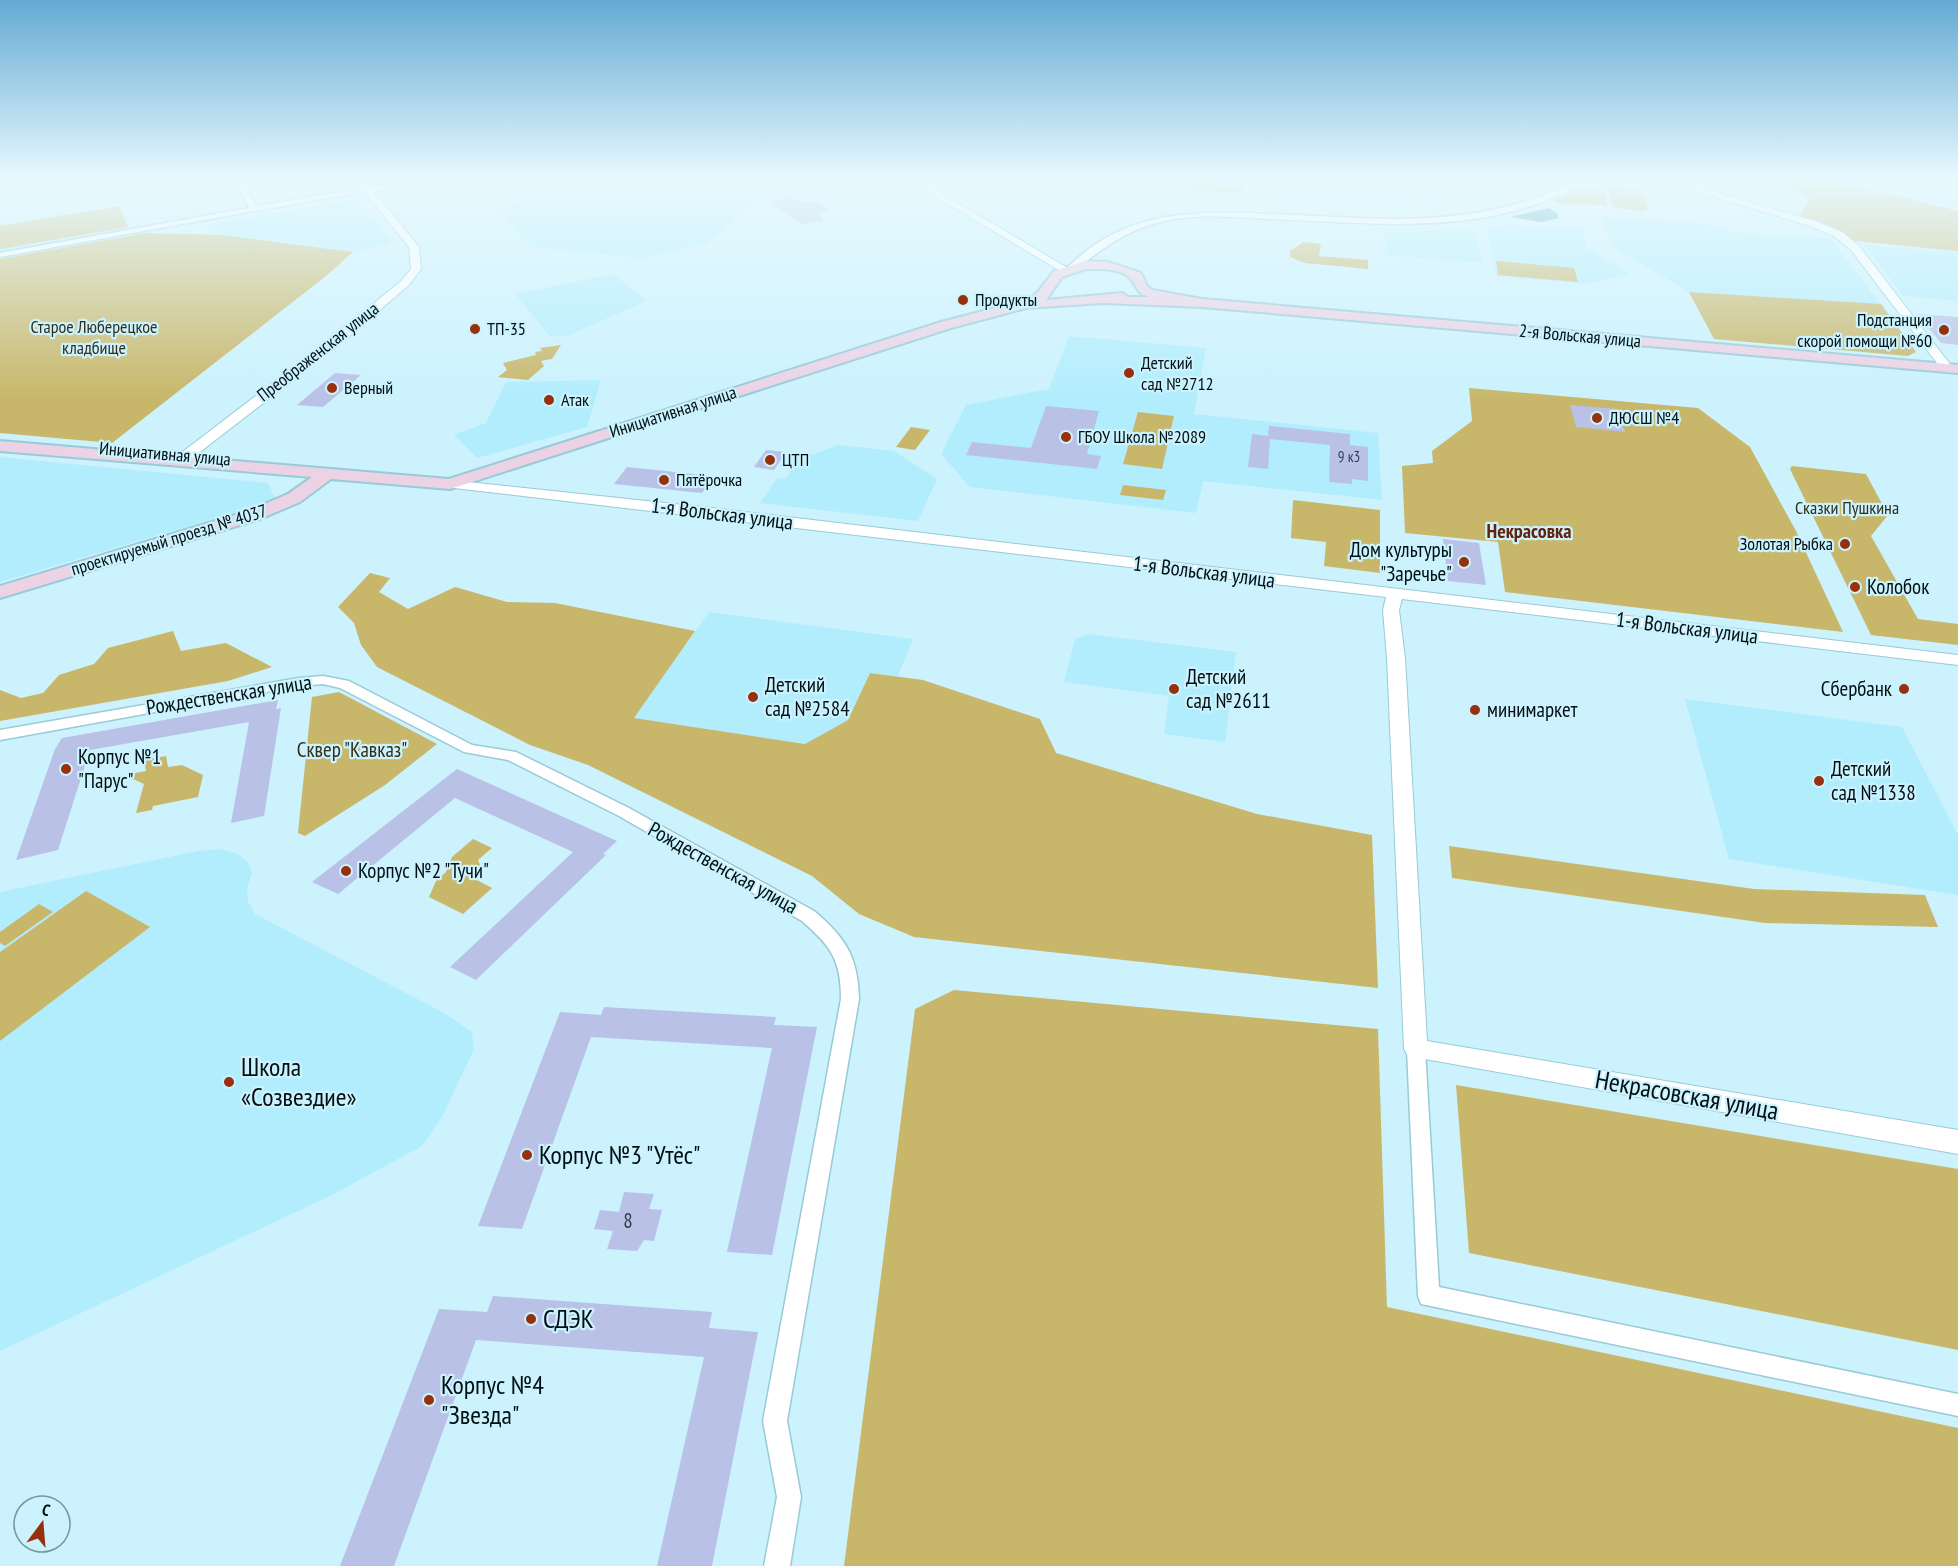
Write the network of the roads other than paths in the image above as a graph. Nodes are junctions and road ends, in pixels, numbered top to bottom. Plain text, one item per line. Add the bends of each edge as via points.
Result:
1 (16, 252) edge
2 (414, 252) edge
3 (1039, 252) edge
4 (1094, 252) joint
5 (1857, 252) edge
6 (0, 255) edge
7 (1110, 267) junction
8 (1068, 269) junction
9 (1054, 278) junction
10 (1140, 286) junction
11 (1101, 300) junction
12 (1202, 303) junction
13 (1011, 308) junction
14 (1952, 368) edge
15 (0, 440) edge
16 (0, 447) edge
17 (186, 456) junction
18 (330, 472) junction
19 (450, 484) junction
20 (0, 592) edge
21 (1395, 594) junction
22 (1958, 660) edge
23 (0, 735) edge
24 (1416, 1048) junction
25 (1958, 1142) edge
26 (1958, 1405) edge
27 (777, 1566) edge

1 - 6 street
2 - 17 street, Преображенская улица via 416,269 405,283
3 - 8 street
4 - 7 street via 1094,258
4 - 8 street
5 - 14 street
7 - 8 main road
7 - 10 main road via 1136,276
8 - 9 main road, Инициативная улица
9 - 11 main road via 1060,291
9 - 13 main road, Инициативная улица via 1039,300
10 - 11 main road, Инициативная улица via 1127,296
10 - 12 main road, 2-я Вольская улица via 1154,296
11 - 12 main road, 2-я Вольская улица
11 - 13 main road, Инициативная улица
12 - 14 main road, 2-я Вольская улица
13 - 19 main road, Инициативная улица via 946,325
15 - 17 main road, Инициативная улица
16 - 18 main road, Инициативная улица
17 - 18 main road, Инициативная улица via 305,466
18 - 19 main road, Инициативная улица
18 - 20 main road, проектируемый проезд № 4037 via 294,498 254,515
19 - 21 street, 1-я Вольская улица
21 - 22 street, 1-я Вольская улица
21 - 24 street via 1391,610
23 - 27 street, Рождественская улица via 299,682 336,682 469,749 510,756 624,812 808,916 824,929 841,949 850,974 850,999 775,1421 789,1497
24 - 25 street, Некрасовская улица
24 - 26 street via 1429,1296

